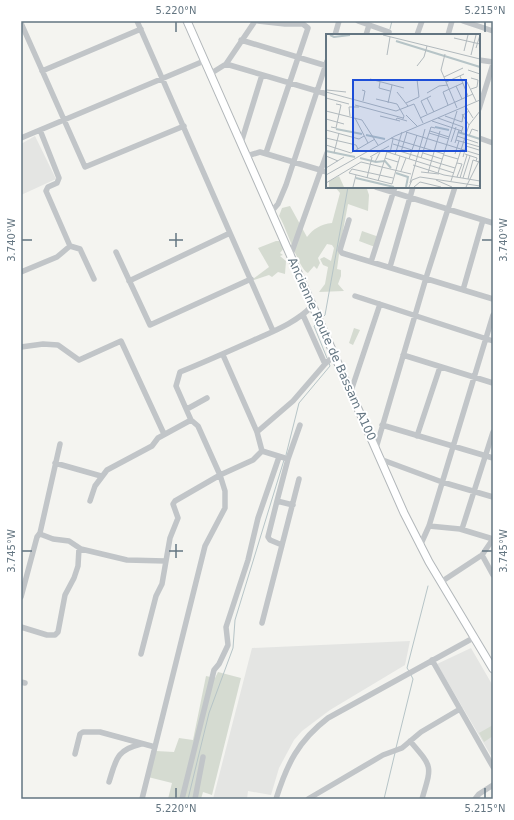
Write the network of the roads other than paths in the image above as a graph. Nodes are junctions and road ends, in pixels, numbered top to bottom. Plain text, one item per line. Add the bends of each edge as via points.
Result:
1 (137, 21) edge
2 (187, 21) edge
3 (255, 21) edge
4 (258, 21) edge
5 (339, 21) edge
6 (358, 21) edge
7 (422, 21) edge
8 (452, 21) edge
9 (463, 21) edge
10 (21, 22) edge
11 (369, 25) junction
12 (140, 29) junction
13 (493, 30) edge
14 (389, 32) dead end
15 (335, 34) edge
16 (366, 34) edge
17 (417, 34) edge
18 (448, 34) edge
19 (241, 40) junction
20 (299, 58) junction
21 (480, 60) edge
22 (204, 61) junction
23 (493, 63) edge
24 (226, 64) junction
25 (326, 64) edge
26 (42, 71) junction
27 (210, 74) junction
28 (262, 75) junction
29 (163, 78) junction
30 (291, 83) junction
31 (317, 91) junction
32 (326, 94) edge
33 (480, 106) edge
34 (64, 120) junction
35 (184, 126) junction
36 (40, 130) junction
37 (21, 138) edge
38 (480, 138) edge
39 (492, 142) edge
40 (240, 143) junction
41 (266, 153) junction
42 (247, 156) junction
43 (326, 159) edge
44 (294, 162) junction
45 (324, 171) edge
46 (382, 188) edge
47 (413, 188) edge
48 (455, 188) edge
49 (394, 190) edge
50 (410, 197) junction
51 (448, 209) junction
52 (271, 212) junction
53 (349, 220) dead end
54 (483, 220) junction
55 (493, 223) edge
56 (230, 233) junction
57 (70, 246) junction
58 (116, 252) dead end
59 (290, 257) junction
60 (371, 262) junction
61 (390, 267) junction
62 (21, 272) edge
63 (426, 278) junction
64 (94, 279) dead end
65 (251, 279) junction
66 (129, 281) junction
67 (464, 290) junction
68 (355, 296) dead end
69 (493, 299) edge
70 (380, 304) junction
71 (312, 306) junction
72 (303, 315) junction
73 (493, 315) edge
74 (415, 316) junction
75 (273, 331) junction
76 (486, 339) junction
77 (493, 341) edge
78 (21, 347) edge
79 (223, 355) junction
80 (335, 355) junction
81 (403, 356) junction
82 (325, 364) junction
83 (440, 367) junction
84 (473, 378) junction
85 (493, 383) edge
86 (351, 391) junction
87 (208, 398) dead end
88 (187, 409) junction
89 (190, 420) junction
90 (300, 426) dead end
91 (382, 426) junction
92 (257, 432) junction
93 (493, 432) edge
94 (164, 434) junction
95 (418, 436) junction
96 (60, 444) dead end
97 (453, 447) junction
98 (376, 448) junction
99 (262, 451) junction
100 (485, 456) junction
101 (279, 458) junction
102 (493, 458) edge
103 (380, 459) junction
104 (288, 460) junction
105 (56, 463) junction
106 (220, 475) junction
107 (101, 476) junction
108 (299, 479) dead end
109 (442, 482) junction
110 (473, 491) junction
111 (493, 497) edge
112 (90, 501) dead end
113 (277, 501) junction
114 (293, 505) junction
115 (429, 526) junction
116 (462, 529) junction
117 (40, 534) junction
118 (493, 539) edge
119 (282, 545) junction
120 (420, 546) junction
121 (79, 548) junction
122 (482, 555) junction
123 (165, 561) junction
124 (493, 576) edge
125 (441, 582) junction
126 (21, 597) edge
127 (262, 623) dead end
128 (21, 627) edge
129 (475, 637) junction
130 (141, 654) dead end
131 (432, 660) junction
132 (493, 669) edge
133 (460, 709) junction
134 (410, 742) junction
135 (141, 744) junction
136 (155, 747) junction
137 (75, 754) dead end
138 (203, 757) dead end
139 (493, 767) edge
140 (109, 782) dead end
141 (493, 784) edge
142 (312, 798) edge
143 (142, 799) edge
144 (182, 799) edge
145 (195, 799) edge
146 (276, 799) edge
147 (422, 799) edge
148 (475, 799) edge

1 - 12 street
2 - 22 main road, Ancienne Route de Bassam A100
3 - 19 street
4 - 20 street via 307,25
5 - 15 street
6 - 11 street
7 - 17 street
8 - 18 street
9 - 13 street
10 - 26 street
11 - 14 street
11 - 16 street
12 - 26 street
12 - 29 street
19 - 20 street
19 - 24 street
20 - 25 street
20 - 30 street
21 - 23 street
22 - 27 main road, Ancienne Route de Bassam A100
22 - 29 street
23 - 33 street
24 - 27 street
24 - 28 street
25 - 31 street
26 - 34 street
27 - 40 main road, Ancienne Route de Bassam A100
28 - 30 street
28 - 40 street
29 - 34 street
29 - 35 street
30 - 31 street
30 - 41 street
31 - 32 street
31 - 44 street
34 - 35 street via 85,167
34 - 36 street
35 - 56 street
36 - 37 street
36 - 57 street via 59,178 46,191
38 - 39 street
40 - 42 main road, Ancienne Route de Bassam A100
41 - 42 street via 256,152
41 - 44 street
42 - 52 main road, Ancienne Route de Bassam A100
43 - 45 street
44 - 45 street
44 - 52 street via 282,197
45 - 59 street
46 - 49 street
47 - 50 street
48 - 51 street
49 - 50 street
49 - 60 street
50 - 51 street
50 - 61 street
51 - 54 street
51 - 63 street
52 - 59 main road, Ancienne Route de Bassam A100
53 - 60 street via 341,252
54 - 55 street
54 - 67 street
56 - 65 street
56 - 66 street
57 - 62 street via 57,257
57 - 64 street via 80,249
58 - 66 street
59 - 71 main road, Ancienne Route de Bassam A100
60 - 61 street
61 - 63 street
63 - 67 street
63 - 74 street
65 - 66 street via 150,325
65 - 75 street
67 - 69 street
68 - 70 street
70 - 74 street
70 - 86 street
71 - 72 street
71 - 80 main road, Ancienne Route de Bassam A100
72 - 75 street
72 - 82 street
73 - 76 street
74 - 76 street
74 - 81 street
75 - 79 street
76 - 77 street
76 - 84 street
78 - 94 street via 44,344 58,346 79,360 121,341
79 - 88 street via 178,373 176,386
79 - 92 street
80 - 82 street
80 - 86 main road, Ancienne Route de Bassam A100
81 - 83 street
81 - 91 street
82 - 92 street via 293,401
83 - 84 street
83 - 95 street
84 - 85 street
84 - 97 street
86 - 98 main road, Ancienne Route de Bassam A100
87 - 88 street
88 - 89 street
89 - 94 street
89 - 106 street via 198,426
90 - 104 street
91 - 95 street
91 - 98 street
92 - 99 street
93 - 100 street
94 - 107 street via 152,446 120,462
95 - 97 street
96 - 105 street
97 - 100 street
97 - 109 street
98 - 103 main road, Ancienne Route de Bassam A100
99 - 101 street
99 - 106 street via 253,460
100 - 102 street
100 - 110 street
101 - 104 street
101 - 144 street via 226,626 228,644 214,670
103 - 109 street
103 - 120 main road, Ancienne Route de Bassam A100
104 - 113 street
105 - 107 street
105 - 117 street
106 - 123 street via 173,504 178,518
106 - 136 street via 225,491 225,508 205,546
107 - 112 street
108 - 114 street
109 - 110 street
109 - 115 street
110 - 111 street
110 - 116 street
113 - 114 street
113 - 119 street via 268,537
114 - 119 street
115 - 116 street
115 - 120 street
116 - 118 street
117 - 121 street via 69,541
117 - 126 street
118 - 122 street
119 - 127 street
120 - 125 main road, Ancienne Route de Bassam A100
121 - 123 street via 127,560
121 - 128 street via 78,566 65,595 58,632 55,635 47,635
122 - 124 street
122 - 125 street
123 - 130 street via 162,584 156,596
125 - 129 main road, Ancienne Route de Bassam A100
129 - 131 street
129 - 132 main road, Ancienne Route de Bassam A100
131 - 133 street
131 - 146 street via 317,726 295,752 284,773
133 - 134 street
133 - 139 street
134 - 142 street via 402,748 384,754
134 - 147 street via 428,764 430,773
135 - 136 street
135 - 137 street via 100,732 83,732 80,734
135 - 140 street via 122,751 115,762
136 - 143 street
138 - 145 street
141 - 148 street

